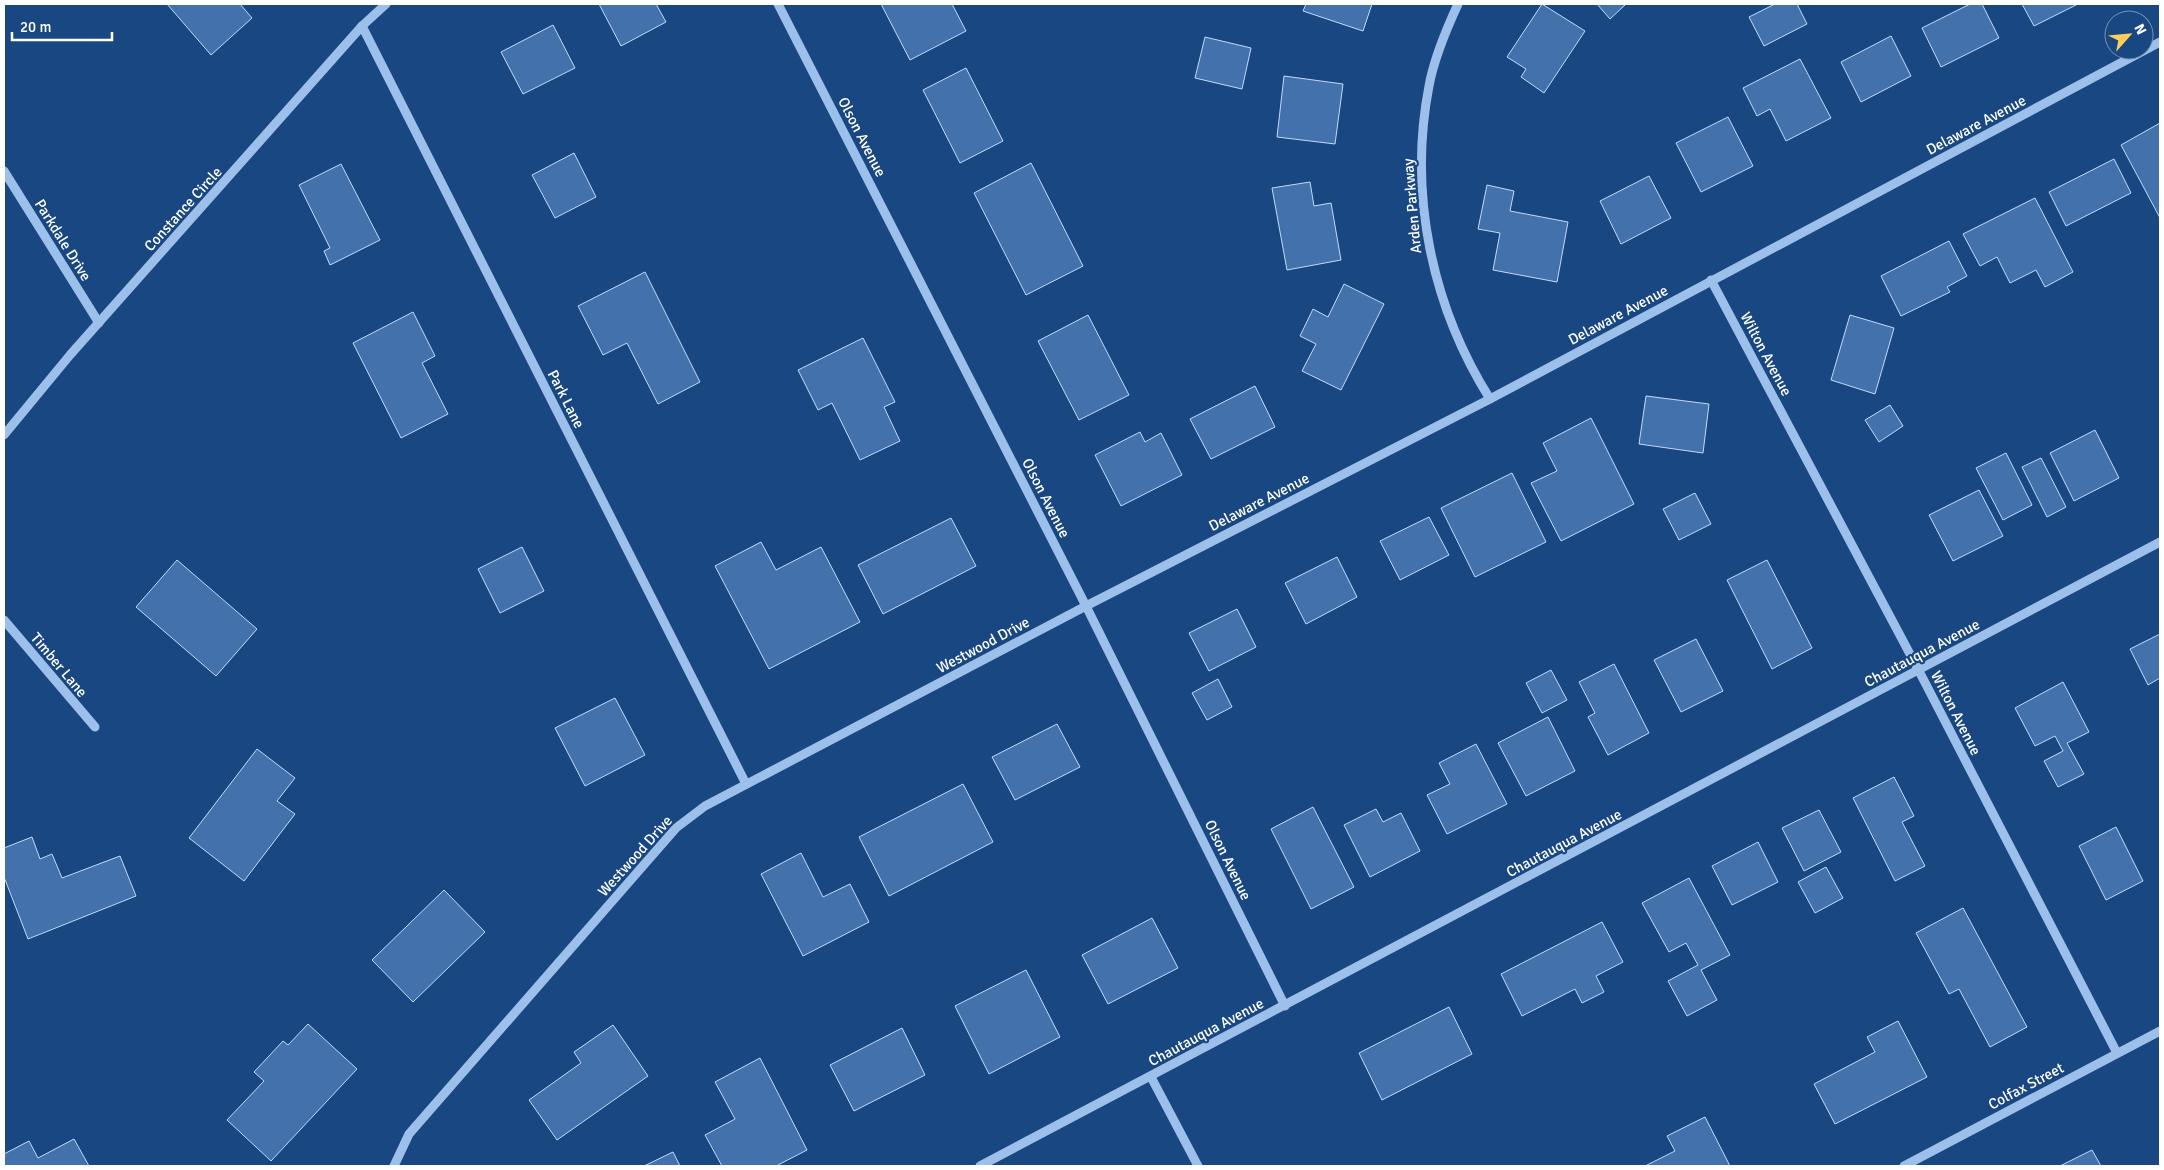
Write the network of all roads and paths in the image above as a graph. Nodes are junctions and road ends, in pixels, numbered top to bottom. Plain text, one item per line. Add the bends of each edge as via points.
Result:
1 (386, 4) edge
2 (778, 4) edge
3 (1458, 4) edge
4 (362, 26) junction
5 (2160, 42) edge
6 (4, 171) edge
7 (1711, 280) junction
8 (100, 322) junction
9 (1490, 399) junction
10 (4, 435) edge
11 (2160, 542) edge
12 (1086, 606) junction
13 (4, 620) edge
14 (1919, 671) junction
15 (95, 727) dead end
16 (746, 784) junction
17 (1285, 1006) junction
18 (2160, 1031) edge
19 (2117, 1053) junction
20 (1151, 1076) junction
21 (394, 1166) edge
22 (980, 1166) edge
23 (1198, 1166) edge
24 (1904, 1166) edge

1 - 4 street, Constance Circle
2 - 12 street, Olson Avenue
3 - 9 street, Arden Parkway via 1429,85 1421,149 1424,203 1431,260 1446,312 1469,366
4 - 8 street, Constance Circle
4 - 16 street, Park Lane
5 - 7 street, Delaware Avenue
6 - 8 street, Parkdale Drive
7 - 9 street, Delaware Avenue
7 - 14 street, Wilton Avenue
8 - 10 street, Constance Circle
9 - 12 street, Delaware Avenue
11 - 14 street, Chautauqua Avenue
12 - 16 street, Westwood Drive
12 - 17 street, Olson Avenue
13 - 15 street, Timber Lane
14 - 17 street, Chautauqua Avenue
14 - 19 street, Wilton Avenue
16 - 21 street, Westwood Drive via 705,806 676,828 409,1134
17 - 20 street, Chautauqua Avenue
18 - 19 street, Colfax Street
19 - 24 street, Colfax Street
20 - 22 street, Chautauqua Avenue
20 - 23 street

